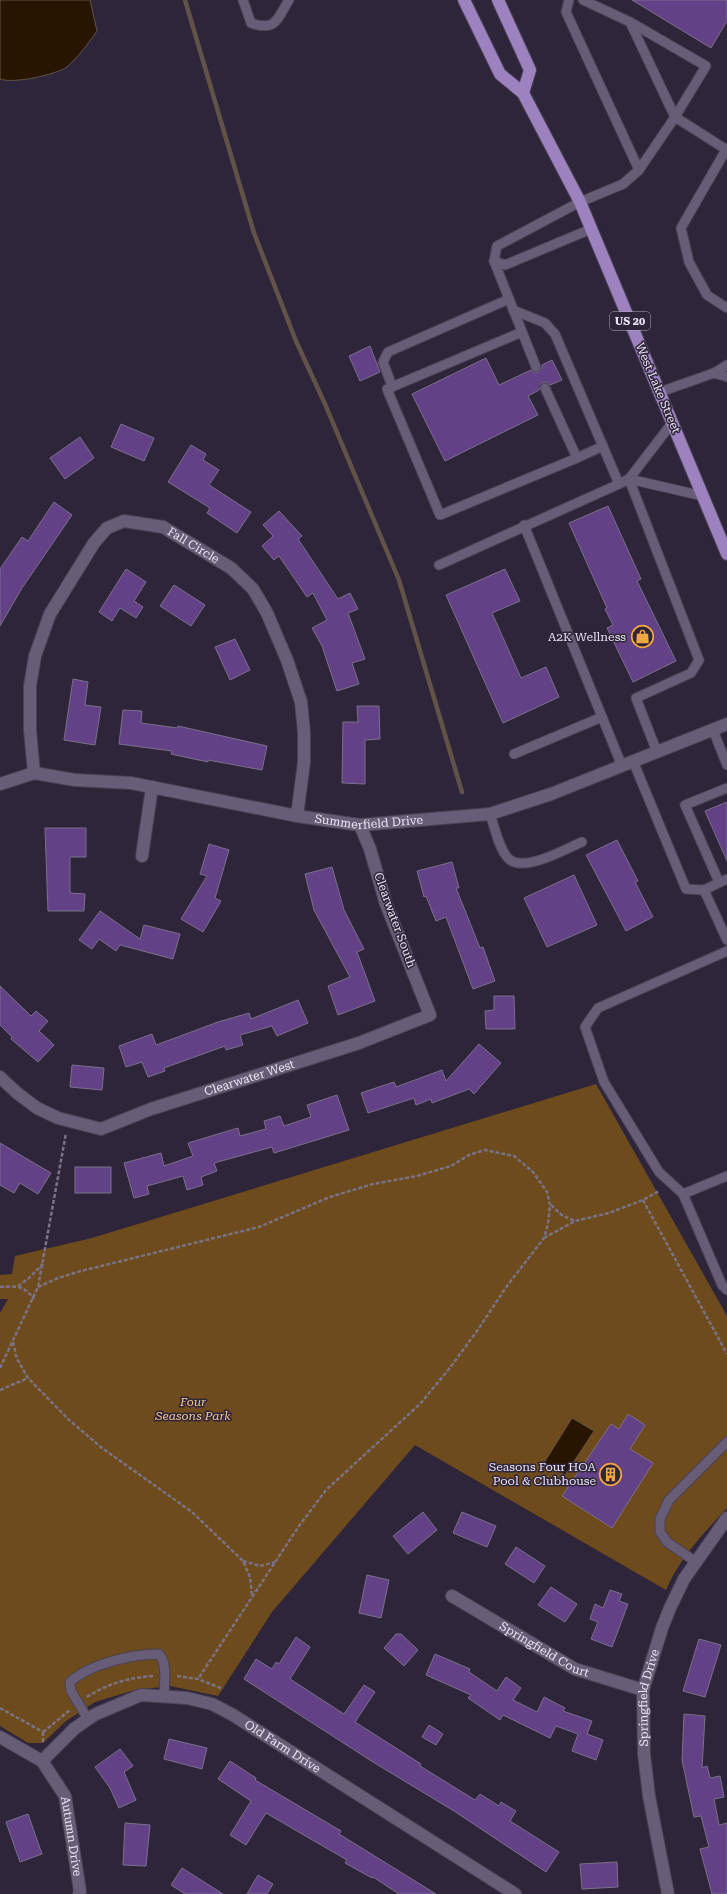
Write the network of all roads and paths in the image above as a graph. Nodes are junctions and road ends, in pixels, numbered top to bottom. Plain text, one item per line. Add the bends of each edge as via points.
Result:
1 (243, 0) edge
2 (289, 0) edge
3 (464, 0) edge
4 (498, 0) edge
5 (569, 0) edge
6 (583, 0) edge
7 (630, 22) junction
8 (523, 93) junction
9 (675, 117) junction
10 (727, 149) edge
11 (639, 170) junction
12 (580, 202) junction
13 (592, 229) junction
14 (494, 261) junction
15 (509, 299) junction
16 (727, 308) edge
17 (513, 310) junction
18 (522, 332) junction
19 (727, 365) edge
20 (536, 367) dead end
21 (714, 373) junction
22 (727, 377) edge
23 (392, 386) junction
24 (545, 388) dead end
25 (660, 392) junction
26 (672, 423) junction
27 (603, 446) junction
28 (576, 458) junction
29 (628, 479) junction
30 (619, 484) junction
31 (703, 496) junction
32 (524, 525) junction
33 (727, 554) edge
34 (439, 565) dead end
35 (602, 717) junction
36 (727, 724) edge
37 (713, 730) junction
38 (657, 752) junction
39 (514, 754) dead end
40 (628, 764) junction
41 (727, 765) edge
42 (34, 774) junction
43 (0, 784) edge
44 (152, 787) junction
45 (727, 788) edge
46 (490, 814) junction
47 (297, 816) junction
48 (360, 825) junction
49 (582, 842) dead end
50 (142, 856) dead end
51 (723, 880) edge
52 (704, 890) junction
53 (727, 940) edge
54 (727, 951) edge
55 (430, 1015) joint
56 (0, 1077) edge
57 (67, 1120) junction
58 (727, 1176) edge
59 (660, 1191) dead end
60 (683, 1194) junction
61 (643, 1200) junction
62 (550, 1205) junction
63 (575, 1222) junction
64 (544, 1238) junction
65 (43, 1264) junction
66 (18, 1286) junction
67 (0, 1287) edge
68 (38, 1287) junction
69 (727, 1290) edge
70 (34, 1299) junction
71 (13, 1342) junction
72 (727, 1354) edge
73 (0, 1368) edge
74 (28, 1378) junction
75 (0, 1390) edge
76 (727, 1442) edge
77 (727, 1518) edge
78 (243, 1561) junction
79 (275, 1562) junction
80 (696, 1562) junction
81 (252, 1596) junction
82 (452, 1596) dead end
83 (156, 1675) dead end
84 (176, 1676) dead end
85 (198, 1679) junction
86 (223, 1689) dead end
87 (644, 1690) junction
88 (164, 1696) junction
89 (86, 1698) dead end
90 (0, 1708) edge
91 (71, 1709) dead end
92 (88, 1719) junction
93 (43, 1732) junction
94 (0, 1737) edge
95 (43, 1743) dead end
96 (42, 1762) junction
97 (84, 1893) edge
98 (515, 1894) edge
99 (668, 1894) edge

1 - 2 lane via 251,23 263,27 271,26 276,21
3 - 8 main road, West Lake Street / US 20 via 500,74
4 - 8 main road via 530,70
5 - 11 lane via 566,12
6 - 7 lane
7 - 9 lane
7 - 9 lane via 706,66
8 - 12 main road, West Lake Street / US 20
9 - 10 lane
9 - 11 lane
10 - 16 lane via 681,228 689,262 707,295
11 - 12 lane via 623,184
12 - 13 main road, West Lake Street / US 20
12 - 14 lane via 497,246
13 - 14 lane via 505,265
13 - 25 main road, West Lake Street / US 20
14 - 15 lane
15 - 17 lane
15 - 23 lane via 388,352 382,362
17 - 18 lane
17 - 27 lane via 545,323 556,334
18 - 20 lane
18 - 23 lane
19 - 21 lane
21 - 22 lane
21 - 25 lane
23 - 28 lane via 386,388 440,515
24 - 28 lane
25 - 26 main road, West Lake Street / US 20
26 - 29 lane
26 - 31 main road, West Lake Street / US 20
27 - 28 lane
27 - 30 lane
29 - 30 lane
29 - 31 lane
29 - 38 lane via 699,660 691,673 636,698
30 - 32 lane
31 - 33 main road, West Lake Street / US 20
32 - 34 lane
32 - 35 lane
35 - 39 lane
35 - 40 lane
36 - 37 street, Summerfield Drive
37 - 38 street, Summerfield Drive
37 - 41 lane
38 - 40 street, Summerfield Drive
40 - 46 street, Summerfield Drive
40 - 52 lane via 686,888
42 - 43 street, Summerfield Drive
42 - 44 street, Summerfield Drive
42 - 47 street, Fall Circle via 30,686 35,656 50,614 94,543 107,528 124,521 163,527 231,568 253,589 267,613 301,702 304,762
44 - 47 street, Summerfield Drive
44 - 50 street
45 - 51 lane via 685,805
46 - 48 street, Summerfield Drive
46 - 49 lane via 506,856 517,864 528,864
47 - 48 street, Summerfield Drive
48 - 55 street, Clearwater South via 386,904
51 - 52 lane
52 - 53 lane
54 - 60 lane via 598,1008 585,1027 604,1082 659,1172
55 - 57 street, Clearwater West via 359,1043 151,1109 101,1129
56 - 57 street, Clearwater West via 36,1108
57 - 65 path
58 - 60 lane
59 - 61 path
60 - 69 lane via 722,1285
61 - 63 path
61 - 72 path
62 - 63 path
62 - 64 path
62 - 68 path via 547,1192 525,1164 514,1156 485,1150 438,1170 372,1184 330,1197 259,1227 81,1271
63 - 64 path
64 - 79 path via 506,1286 449,1369 420,1404 326,1490
65 - 66 path
65 - 68 path
66 - 67 path
66 - 70 path
68 - 70 path
70 - 71 path
71 - 73 path
71 - 74 path via 17,1359
74 - 75 path
74 - 78 path via 68,1419 102,1448 192,1512
76 - 80 lane via 669,1500 660,1520 660,1532 667,1542
77 - 80 street, Springfield Drive
78 - 79 path via 260,1566
78 - 81 path via 250,1577
79 - 81 path
80 - 87 street, Springfield Drive via 684,1579 662,1628
81 - 85 path
82 - 87 street, Springfield Court via 574,1669
83 - 89 path via 134,1678 106,1687
84 - 85 path
85 - 86 path
87 - 99 street, Springfield Drive via 644,1754 649,1796
88 - 92 street, Old Farm Drive via 141,1695
88 - 92 lane via 164,1666 163,1658 159,1654 125,1658 105,1664 87,1671 70,1682 71,1691
88 - 98 street, Old Farm Drive via 212,1704 233,1715
90 - 93 path
91 - 93 path
92 - 96 street, Old Farm Drive via 74,1729
93 - 95 path
94 - 96 street
96 - 97 street, Autumn Drive via 65,1796

